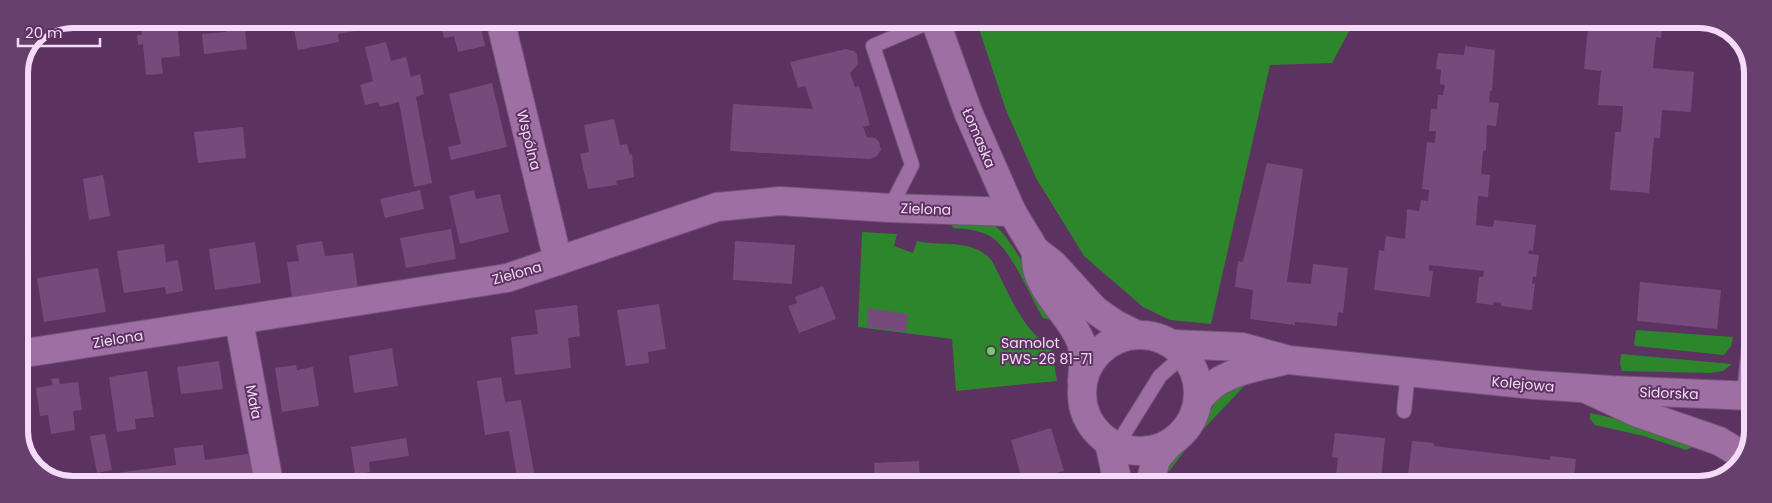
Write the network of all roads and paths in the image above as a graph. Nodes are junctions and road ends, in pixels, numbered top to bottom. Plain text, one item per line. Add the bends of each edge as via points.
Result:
1 (502, 28) edge
2 (916, 28) edge
3 (938, 28) edge
4 (890, 208) junction
5 (1012, 212) junction
6 (1035, 250) junction
7 (558, 261) junction
8 (239, 321) junction
9 (1133, 333) junction
10 (1179, 349) junction
11 (28, 353) edge
12 (1289, 360) junction
13 (1408, 372) junction
14 (1082, 382) junction
15 (1586, 389) junction
16 (1744, 396) edge
17 (1199, 399) junction
18 (1404, 412) dead end
19 (1113, 444) junction
20 (1169, 444) junction
21 (1739, 453) edge
22 (268, 476) edge
23 (1117, 476) edge
24 (1152, 476) edge

1 - 7 street, Wspólna
2 - 4 lane via 873,46 912,165
3 - 5 street, Łomaska via 968,112
4 - 5 street, Zielona
4 - 7 street, Zielona via 780,201 717,207
5 - 6 street, Łomaska
6 - 9 street, Łomaska via 1053,264 1095,310
6 - 14 street, Łomaska via 1037,270 1081,343 1084,359
7 - 8 street, Zielona via 507,278
8 - 11 street, Zielona
8 - 22 street, Mała
9 - 10 street, Łomaska via 1159,337
9 - 14 street, Łomaska via 1098,351
10 - 12 street, Kolejowa via 1242,347
10 - 17 street via 1194,368
10 - 19 lane
12 - 13 street, Kolejowa
12 - 17 street, Kolejowa via 1223,377
13 - 15 street, Kolejowa
13 - 18 lane
14 - 19 street, Łomaska via 1086,416 1096,431
15 - 16 street, Sidorska
15 - 21 street, Kolejowa via 1638,413 1719,441
17 - 20 street via 1194,418
19 - 20 street via 1138,451 1154,450
19 - 23 street
20 - 24 street via 1156,459

